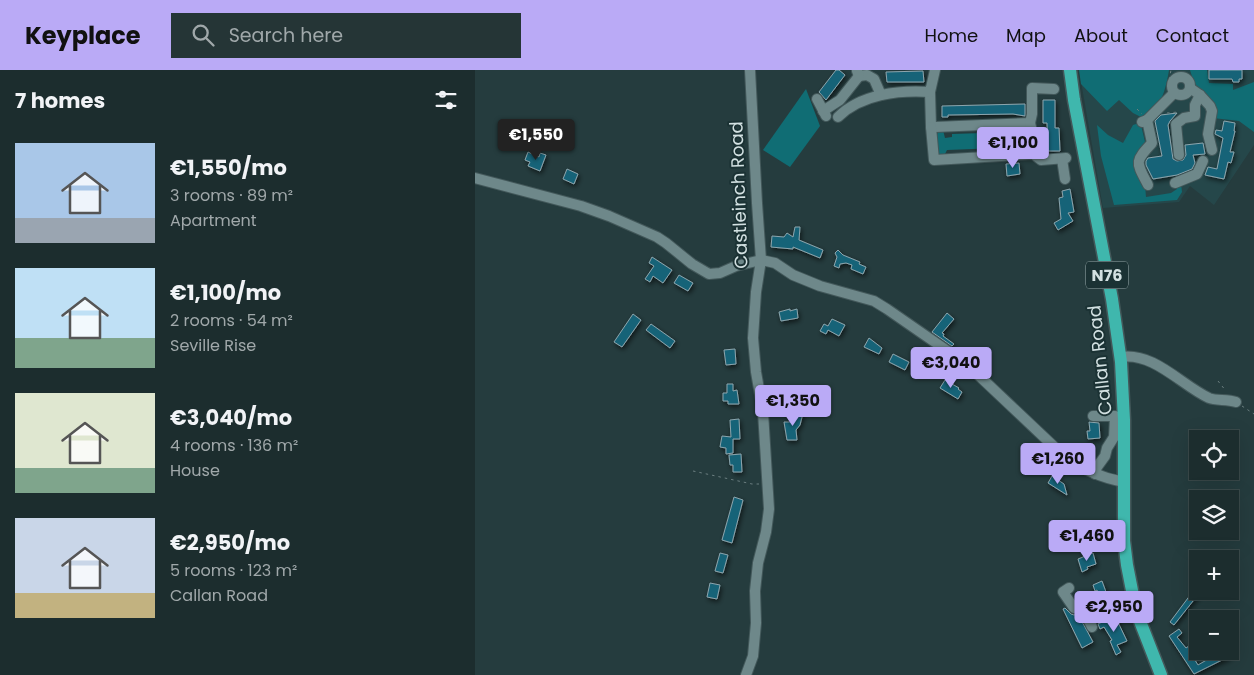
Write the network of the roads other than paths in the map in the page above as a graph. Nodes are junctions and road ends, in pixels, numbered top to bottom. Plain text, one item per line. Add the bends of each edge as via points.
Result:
1 (751, 70) edge
2 (935, 70) edge
3 (1070, 70) edge
4 (858, 73) edge
5 (1188, 79) edge
6 (1054, 89) dead end
7 (930, 92) junction
8 (1175, 93) junction
9 (881, 95) junction
10 (1199, 95) junction
11 (817, 99) dead end
12 (838, 117) dead end
13 (1030, 123) junction
14 (931, 126) junction
15 (1212, 150) dead end
16 (1033, 154) junction
17 (1179, 155) dead end
18 (1203, 161) dead end
19 (475, 178) edge
20 (1065, 179) dead end
21 (1175, 183) dead end
22 (1148, 185) dead end
23 (761, 260) junction
24 (1121, 358) junction
25 (1231, 401) road end
26 (1093, 416) dead end
27 (1095, 474) junction
28 (1124, 482) junction
29 (1069, 588) dead end
30 (1133, 599) junction
31 (746, 675) edge
32 (1161, 675) edge

1 - 23 street, Castleinch Road
2 - 7 street
3 - 24 main road, Callan Road / N76
4 - 9 street via 874,79
4 - 11 street via 840,100 825,114
5 - 8 street via 1183,95
5 - 8 street via 1181,76 1173,80 1171,85
5 - 10 street
6 - 13 street via 1032,88
7 - 9 street
7 - 14 street
8 - 22 street via 1144,121 1152,144 1139,160
9 - 12 street via 855,105
10 - 15 street via 1212,111 1208,134
10 - 17 street via 1195,116 1176,124
13 - 14 street
13 - 16 street
14 - 16 street via 933,160
16 - 20 street via 1041,160 1064,158
18 - 21 street via 1197,174
19 - 23 street via 609,216 653,235 709,274
23 - 27 street via 775,263 820,286 861,296 887,309 974,371 1065,457
23 - 31 street, Castleinch Road via 753,338 763,412 769,510 767,532 758,563 753,656
24 - 25 street via 1149,362 1210,398
24 - 28 main road, Callan Road / N76
26 - 27 street via 1115,416 1114,437
27 - 28 street
28 - 30 main road, Callan Road / N76 via 1125,553
29 - 30 street via 1063,592 1073,608 1080,603 1091,624
30 - 32 main road, Callan Road / N76

